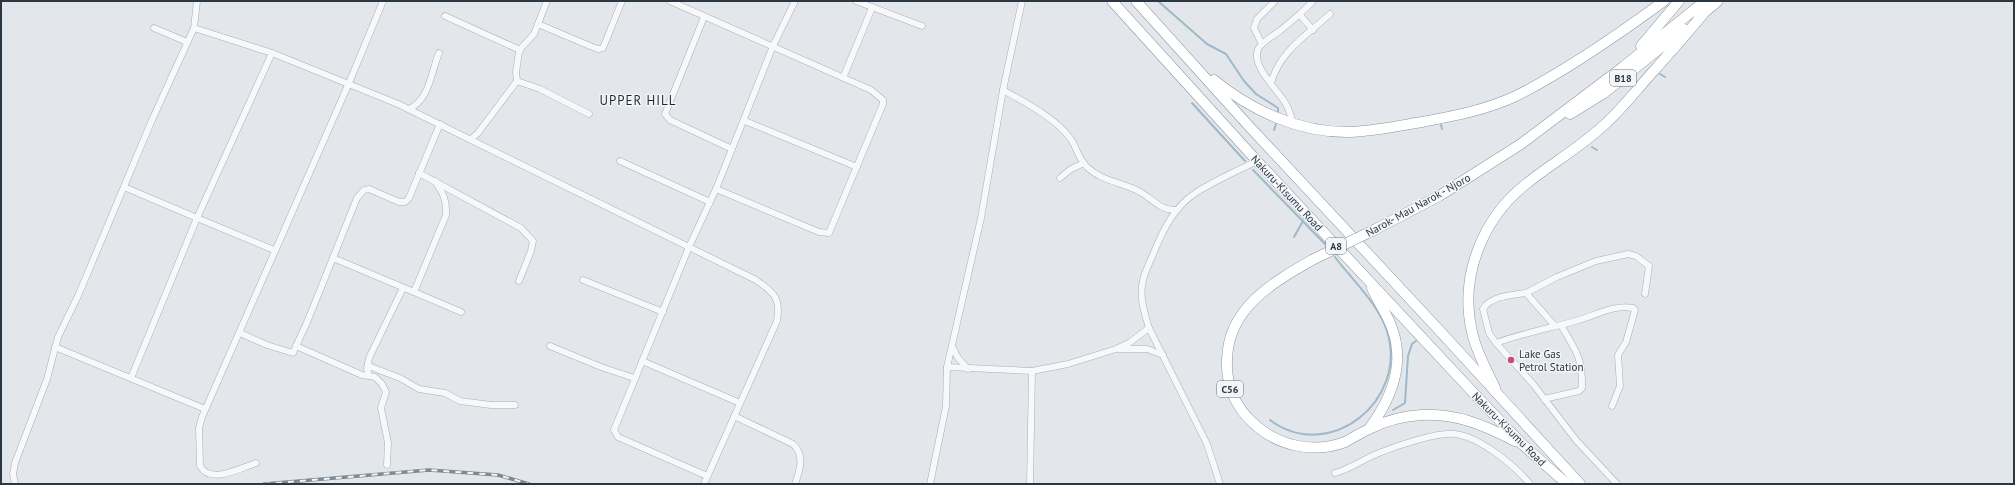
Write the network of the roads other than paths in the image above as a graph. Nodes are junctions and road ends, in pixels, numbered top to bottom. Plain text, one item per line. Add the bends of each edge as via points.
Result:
1 (197, 1) edge
2 (383, 1) edge
3 (547, 1) edge
4 (622, 1) edge
5 (670, 1) edge
6 (795, 1) edge
7 (856, 1) edge
8 (1022, 1) edge
9 (1112, 1) edge
10 (1136, 1) edge
11 (1275, 1) edge
12 (1314, 1) edge
13 (1664, 1) edge
14 (1679, 1) edge
15 (1705, 1) edge
16 (1718, 1) edge
17 (872, 8) junction
18 (1330, 14) dead end
19 (1703, 14) junction
20 (1300, 15) junction
21 (445, 16) dead end
22 (704, 17) junction
23 (538, 24) junction
24 (922, 26) dead end
25 (154, 28) dead end
26 (194, 28) junction
27 (1313, 30) junction
28 (187, 42) junction
29 (1262, 44) junction
30 (773, 46) junction
31 (520, 50) junction
32 (272, 53) junction
33 (439, 53) dead end
34 (1194, 64) junction
35 (1623, 67) junction
36 (843, 78) junction
37 (517, 81) junction
38 (349, 83) junction
39 (1271, 83) junction
40 (1003, 90) junction
41 (409, 109) junction
42 (589, 114) dead end
43 (745, 121) junction
44 (440, 124) junction
45 (1294, 124) junction
46 (471, 139) junction
47 (1521, 144) junction
48 (732, 149) junction
49 (620, 161) dead end
50 (1257, 161) junction
51 (1084, 163) junction
52 (857, 167) junction
53 (419, 173) junction
54 (1060, 178) dead end
55 (435, 181) junction
56 (124, 187) junction
57 (716, 189) junction
58 (710, 202) junction
59 (1176, 210) junction
60 (197, 218) junction
61 (688, 247) junction
62 (274, 250) junction
63 (333, 258) junction
64 (1312, 260) joint
65 (583, 280) dead end
66 (1368, 280) junction
67 (519, 281) dead end
68 (403, 288) junction
69 (414, 292) junction
70 (1526, 293) junction
71 (1645, 294) dead end
72 (461, 312) dead end
73 (663, 312) junction
74 (1554, 325) junction
75 (1561, 325) junction
76 (1149, 328) junction
77 (240, 333) junction
78 (1496, 343) junction
79 (952, 345) junction
80 (296, 346) junction
81 (550, 346) dead end
82 (55, 347) junction
83 (1116, 349) junction
84 (1163, 355) junction
85 (642, 361) junction
86 (368, 364) junction
87 (947, 367) junction
88 (968, 369) junction
89 (1032, 372) junction
90 (369, 376) junction
91 (131, 378) junction
92 (634, 378) junction
93 (1500, 398) junction
94 (1544, 399) junction
95 (740, 403) junction
96 (515, 405) dead end
97 (1612, 406) dead end
98 (205, 409) junction
99 (734, 416) junction
100 (1369, 429) junction
101 (1522, 444) junction
102 (256, 463) dead end
103 (387, 465) dead end
104 (1335, 473) dead end
105 (707, 476) junction
106 (15, 484) edge
107 (704, 484) edge
108 (795, 484) edge
109 (930, 484) edge
110 (1030, 484) edge
111 (1220, 484) edge
112 (1530, 484) edge
113 (1567, 484) edge
114 (1580, 484) edge
115 (1617, 484) edge

1 - 26 street
2 - 38 street
3 - 23 street
4 - 23 street via 603,48 598,49
5 - 22 street
6 - 30 street
7 - 17 street
8 - 40 street
9 - 50 highway, Nakuru-Kisumu Road / A8
10 - 34 highway, Nakuru-Kisumu Road / A8
11 - 29 street via 1256,19 1254,28
12 - 20 street
13 - 45 highway via 1565,67 1521,93 1496,104 1467,113 1364,131 1332,131
14 - 35 highway
15 - 35 highway, Narok- Mau Narok - Njoro / B18
16 - 19 highway, Narok- Mau Narok - Njoro / B18
17 - 24 street
17 - 36 street
18 - 27 street
19 - 47 highway, Narok- Mau Narok - Njoro / B18 via 1604,93
19 - 93 highway via 1604,125 1510,199 1497,214 1480,242 1470,285 1470,322 1478,350
20 - 27 street
20 - 29 street
21 - 31 street
22 - 30 street
22 - 48 street via 665,114 670,120
23 - 31 street via 534,34
25 - 28 street
26 - 28 street
26 - 32 street
27 - 39 street via 1282,57
28 - 56 street
29 - 39 street via 1257,53 1257,61
30 - 36 street
30 - 43 street
31 - 37 street
32 - 38 street
32 - 60 street
33 - 41 street via 433,76 421,100
34 - 45 highway via 1251,106
34 - 93 highway, Nakuru-Kisumu Road / A8
35 - 47 highway, Narok- Mau Narok - Njoro / B18
36 - 52 street via 874,92 883,100
37 - 42 street via 540,89
37 - 46 street
38 - 41 street
38 - 62 street
39 - 45 street via 1290,109
40 - 51 street via 1043,114 1064,131
40 - 79 street via 981,218
41 - 44 street
43 - 48 street
43 - 52 street
44 - 46 street
44 - 53 street
46 - 61 street
47 - 64 highway, Narok- Mau Narok - Njoro / B18, bridge via 1439,196
48 - 57 street
49 - 58 street
50 - 59 street via 1197,192
50 - 66 highway, Nakuru-Kisumu Road / A8
51 - 54 street
51 - 59 street via 1095,173 1142,193 1164,208
52 - 57 street via 827,234
53 - 55 street
53 - 63 street via 405,202 399,202 369,189 360,194
55 - 67 street via 521,228 528,235 533,241
55 - 69 street via 443,192 446,215
56 - 60 street
56 - 82 street
57 - 58 street
58 - 61 street
59 - 76 street via 1144,273 1142,296
60 - 62 street
60 - 91 street
61 - 73 street
61 - 95 street via 756,280 772,291 778,303 777,321
62 - 77 street
63 - 68 street
63 - 80 street
64 - 100 highway, C56 via 1264,290 1242,314 1231,335 1227,354 1227,377 1230,386 1245,415 1254,424 1269,435 1294,446 1324,447 1344,442
65 - 73 street
66 - 100 highway via 1390,323 1398,359 1392,390
66 - 101 highway, Nakuru-Kisumu Road / A8
68 - 69 street
68 - 86 street
69 - 72 street
70 - 71 street via 1596,261 1628,254 1636,256 1650,266
70 - 74 street
70 - 78 street via 1504,296 1485,306 1484,317 1489,333
73 - 85 street
74 - 75 street
74 - 78 street
75 - 94 street via 1579,356 1582,388 1579,391
75 - 97 street via 1608,310 1635,310 1626,342 1618,355 1620,386
76 - 83 street
76 - 84 street
77 - 80 street via 290,353
77 - 98 street
78 - 94 street
79 - 87 street
79 - 88 street via 958,358
80 - 90 street
81 - 92 street
82 - 91 street
82 - 106 street via 47,378 15,463
83 - 84 street via 1147,349
83 - 89 street
84 - 111 street via 1207,444
85 - 92 street
85 - 95 street
86 - 90 street
86 - 96 street via 400,378 419,390 445,393 460,401
87 - 88 street
87 - 109 street via 946,406
88 - 89 street
89 - 110 street
90 - 103 street via 378,379 386,392 382,408 388,442
91 - 98 street
92 - 105 street via 615,422 614,430 618,437
93 - 114 highway, Nakuru-Kisumu Road / A8
94 - 115 street via 1576,440
95 - 99 street
98 - 102 street via 200,428 200,466 203,472 212,475 226,474
99 - 105 street
99 - 108 street via 797,448 801,457
100 - 101 highway via 1393,419 1445,415 1469,420
101 - 113 highway, Nakuru-Kisumu Road / A8
104 - 112 street via 1353,467 1359,461 1380,452 1430,437 1456,434 1500,456
105 - 107 street

